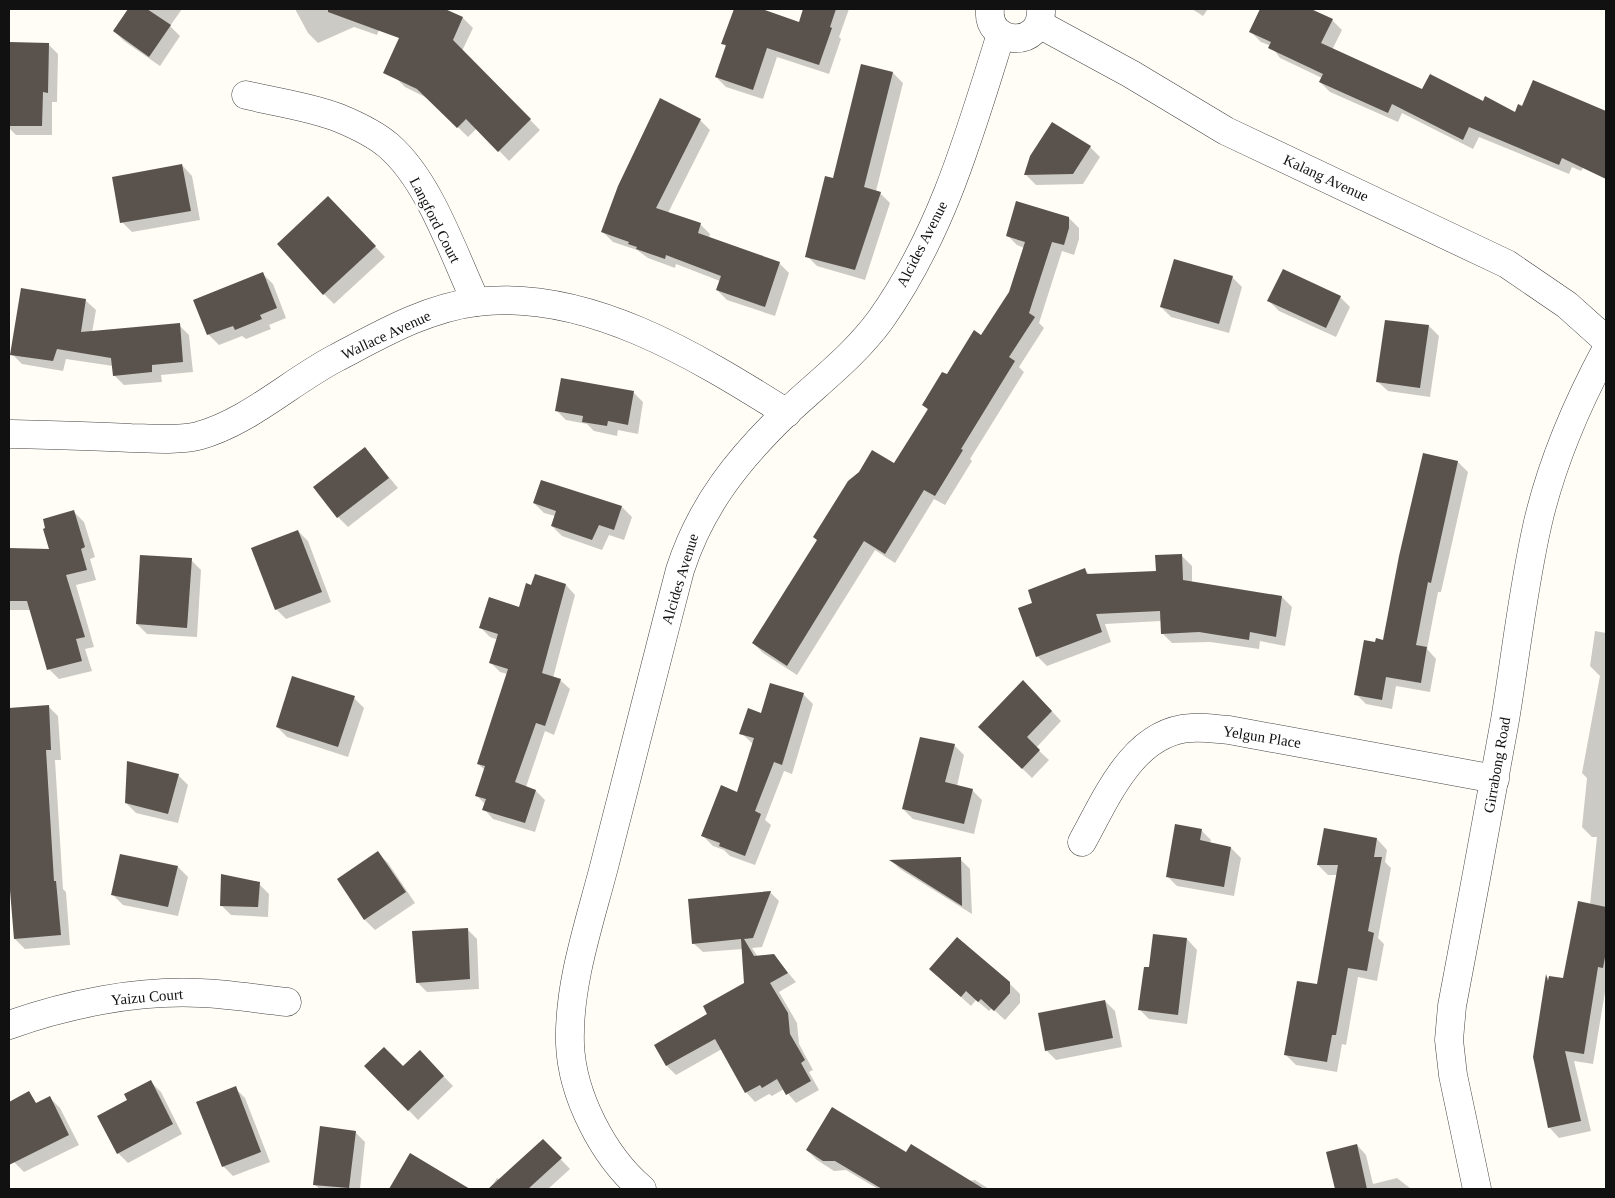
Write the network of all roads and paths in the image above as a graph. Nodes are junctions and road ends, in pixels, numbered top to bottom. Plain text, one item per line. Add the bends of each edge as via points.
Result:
1 (990, 9) edge
2 (1040, 16) edge
3 (1001, 34) junction
4 (246, 95) dead end
5 (476, 302) junction
6 (1606, 340) edge
7 (1606, 350) edge
8 (1598, 389) edge
9 (787, 413) junction
10 (9, 434) edge
11 (1495, 778) junction
12 (1082, 842) dead end
13 (287, 1002) dead end
14 (9, 1025) edge
15 (642, 1189) edge
16 (1477, 1189) edge

1 - 3 street via 991,21
2 - 3 street via 1027,36 1019,38
2 - 6 street, Kalang Avenue via 1226,130 1507,264 1567,305
3 - 9 street, Alcides Avenue via 950,188 916,264 880,320 843,363
4 - 5 street, Langford Court via 337,117 364,129 389,146 428,199
5 - 9 street, Wallace Avenue via 518,301 566,307 612,321 716,369
5 - 10 street, Wallace Avenue via 421,316 378,336 333,359 220,429 195,437
7 - 8 street, Girrabong Road
8 - 11 street, Girrabong Road via 1553,470 1538,522
9 - 15 street, Alcides Avenue via 741,460 705,509 690,538 577,973 570,1043 579,1093 605,1148
11 - 12 street, Yelgun Place via 1229,730 1189,728 1165,735 1140,752 1117,778
11 - 16 street, Girrabong Road via 1452,1006 1450,1040 1453,1075
13 - 14 street, Yaizu Court via 200,993 153,995 76,1006

